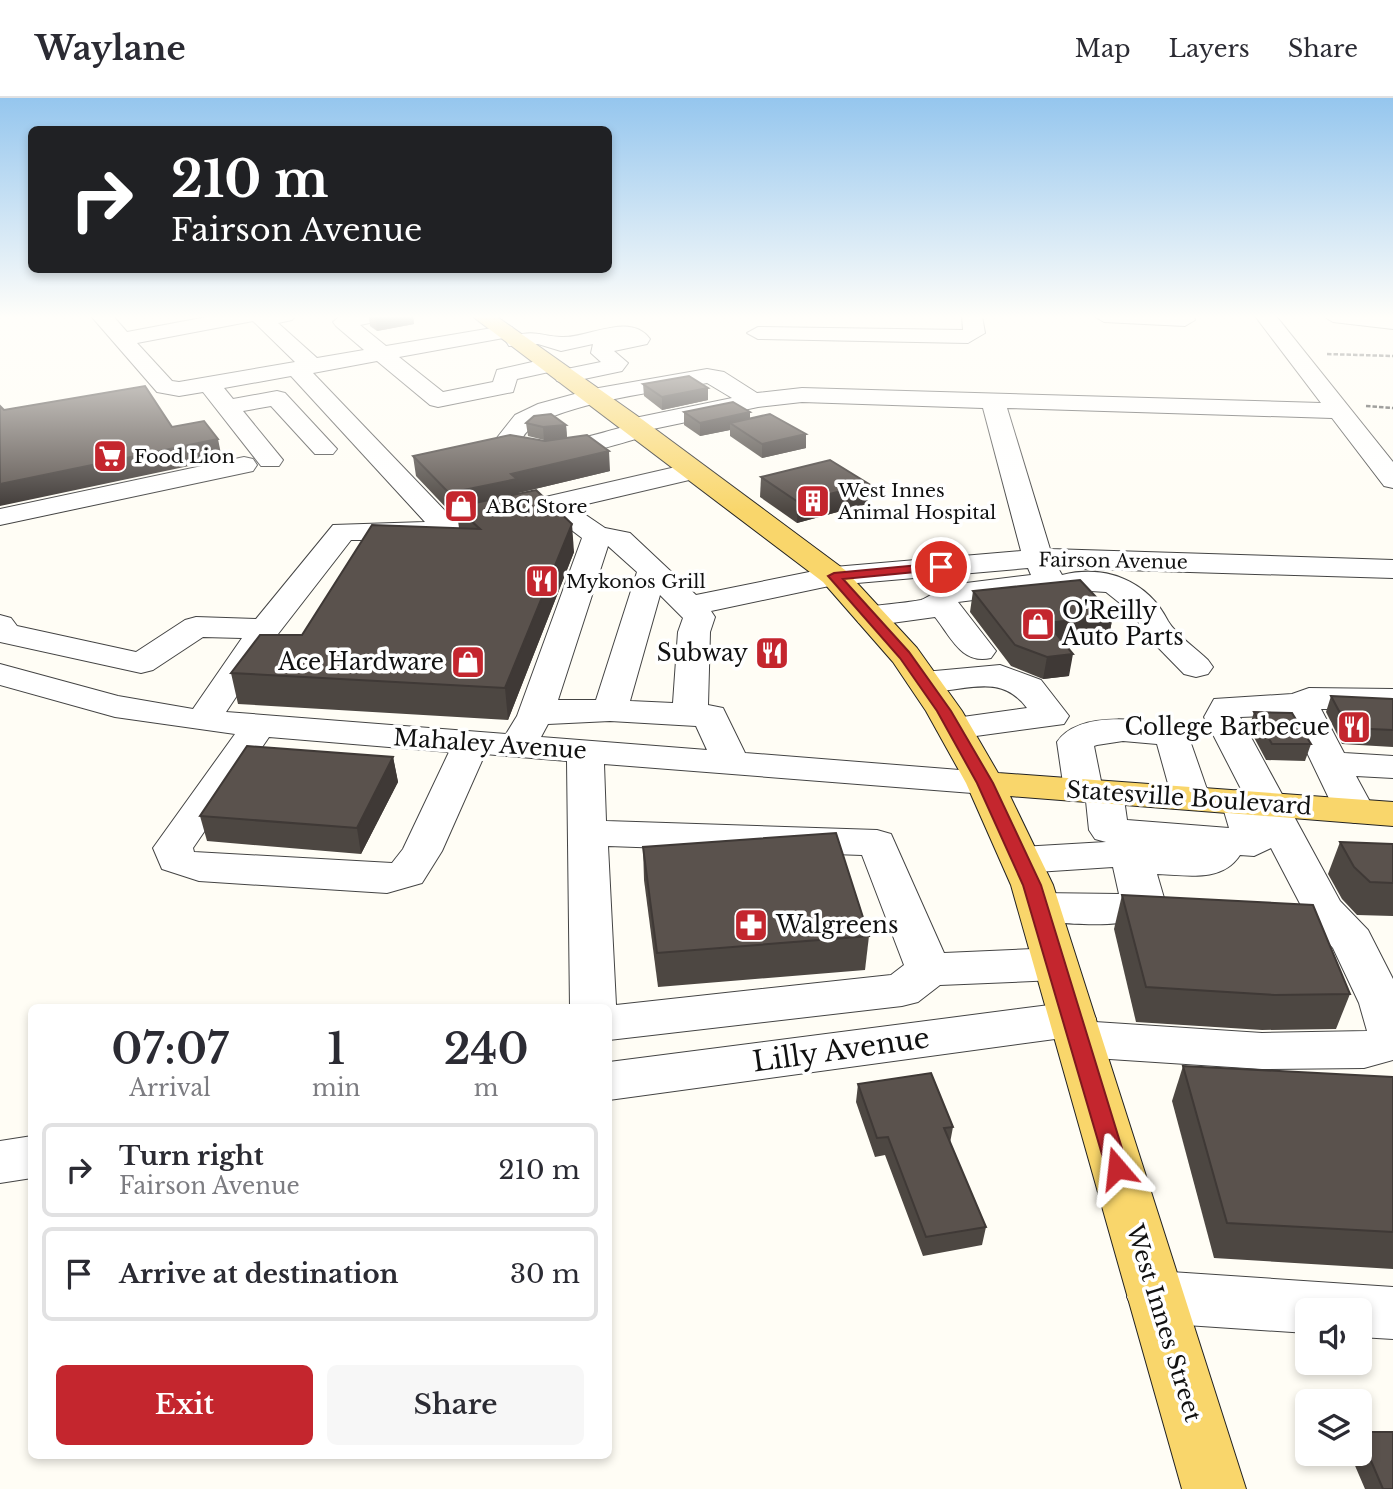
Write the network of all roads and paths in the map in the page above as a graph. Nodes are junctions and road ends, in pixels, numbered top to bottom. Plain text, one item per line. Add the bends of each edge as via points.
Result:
1 (159, 381) edge
2 (227, 381) edge
3 (316, 381) edge
4 (415, 381) edge
5 (505, 381) edge
6 (568, 381) edge
7 (570, 381) edge
8 (572, 381) edge
9 (722, 381) edge
10 (1314, 381) edge
11 (208, 384) junction
12 (176, 389) junction
13 (146, 393) edge
14 (993, 400) junction
15 (753, 401) junction
16 (229, 407) junction
17 (1336, 411) junction
18 (492, 425) junction
19 (637, 428) junction
20 (324, 449) dead end
21 (693, 471) junction
22 (1393, 480) edge
23 (551, 504) junction
24 (0, 517) edge
25 (444, 526) junction
26 (597, 536) junction
27 (1393, 569) edge
28 (1044, 570) junction
29 (652, 571) junction
30 (834, 576) junction
31 (690, 606) junction
32 (943, 606) junction
33 (870, 616) junction
34 (0, 625) edge
35 (265, 629) junction
36 (979, 651) dead end
37 (1196, 667) dead end
38 (0, 674) edge
39 (924, 682) junction
40 (1393, 699) edge
41 (1301, 704) junction
42 (610, 710) junction
43 (690, 715) junction
44 (535, 716) junction
45 (202, 721) junction
46 (259, 726) junction
47 (954, 728) junction
48 (1063, 729) junction
49 (472, 742) junction
50 (517, 746) junction
51 (585, 751) junction
52 (731, 763) junction
53 (1331, 763) junction
54 (1393, 767) edge
55 (985, 783) junction
56 (1093, 791) junction
57 (1177, 797) junction
58 (1253, 803) junction
59 (1355, 811) junction
60 (1393, 814) edge
61 (587, 833) junction
62 (1169, 834) junction
63 (1219, 840) junction
64 (1129, 848) junction
65 (1082, 856) junction
66 (1021, 860) junction
67 (1039, 907) junction
68 (1105, 908) junction
69 (1056, 964) junction
70 (929, 970) junction
71 (593, 1004) edge
72 (612, 1023) edge
73 (1076, 1029) junction
74 (1393, 1040) edge
75 (612, 1081) edge
76 (28, 1158) edge
77 (0, 1161) edge
78 (1156, 1297) junction
79 (1295, 1307) edge
80 (1372, 1312) edge
81 (1393, 1313) edge
82 (1214, 1489) edge

1 - 12 street
2 - 11 street
3 - 25 street
4 - 5 street via 438,400 505,387
6 - 18 street via 478,410
7 - 18 street via 542,411
8 - 19 main road, West Innes Street
9 - 15 street
10 - 17 street
11 - 12 street
11 - 16 street
12 - 13 street
14 - 15 street via 802,395
14 - 17 street
14 - 28 street
15 - 19 street
16 - 20 street via 277,398
16 - 24 street via 258,463
17 - 22 street
18 - 19 street via 520,449 541,452
19 - 21 main road, West Innes Street
21 - 23 street
21 - 30 main road, West Innes Street
23 - 25 street
23 - 26 street
25 - 35 street via 423,531 343,531
26 - 29 street via 620,539
26 - 44 street
27 - 28 street, Fairson Avenue
28 - 30 street, Fairson Avenue
28 - 32 street via 950,594 940,600
28 - 37 street via 1114,583 1151,613 1153,624
29 - 31 street
29 - 42 street
30 - 31 street, Fairson Avenue
30 - 33 main road, West Innes Street
31 - 43 street via 699,617 694,632
32 - 33 street
32 - 36 street
33 - 39 main road, West Innes Street
34 - 35 street via 4,633 141,663 196,626
35 - 45 street
38 - 45 street, Mahaley Avenue via 115,706
39 - 47 main road, West Innes Street
39 - 48 street via 1000,676 1029,687
40 - 41 street via 1309,698
41 - 53 street
41 - 58 street via 1226,706 1222,717
42 - 43 street
42 - 44 street
43 - 52 street via 710,716
44 - 50 street
45 - 46 street, Mahaley Avenue
46 - 49 street, Mahaley Avenue
46 - 49 street via 173,848 176,860 199,868 387,879 407,873
47 - 48 street
47 - 55 main road, West Innes Street
48 - 56 street
48 - 57 street via 1086,734 1155,730 1173,737
49 - 50 street, Mahaley Avenue
50 - 51 street, Mahaley Avenue
51 - 52 street, Mahaley Avenue
51 - 61 street
52 - 55 street, Mahaley Avenue
53 - 54 street
53 - 59 street
55 - 56 main road, Statesville Boulevard
55 - 66 main road, West Innes Street
56 - 57 main road, Statesville Boulevard
56 - 64 street via 1109,831
57 - 58 main road, Statesville Boulevard
57 - 62 street
58 - 59 main road, Statesville Boulevard
58 - 63 street via 1254,843
58 - 74 street via 1323,909 1352,941 1382,1003
59 - 60 main road, Statesville Boulevard
61 - 70 street via 877,843
61 - 71 street
62 - 63 street
62 - 64 street
63 - 64 street via 1221,853 1208,862
64 - 65 street
64 - 68 street via 1143,898 1128,908
65 - 66 street
65 - 68 street
66 - 67 main road, West Innes Street
67 - 68 street
67 - 69 main road, West Innes Street
69 - 70 street
69 - 73 main road, West Innes Street
70 - 72 street via 902,990
73 - 74 street, Lilly Avenue via 1262,1051 1364,1050
73 - 75 street, Lilly Avenue
73 - 78 main road, West Innes Street
76 - 77 street
78 - 79 street
78 - 82 main road, West Innes Street
80 - 81 street

